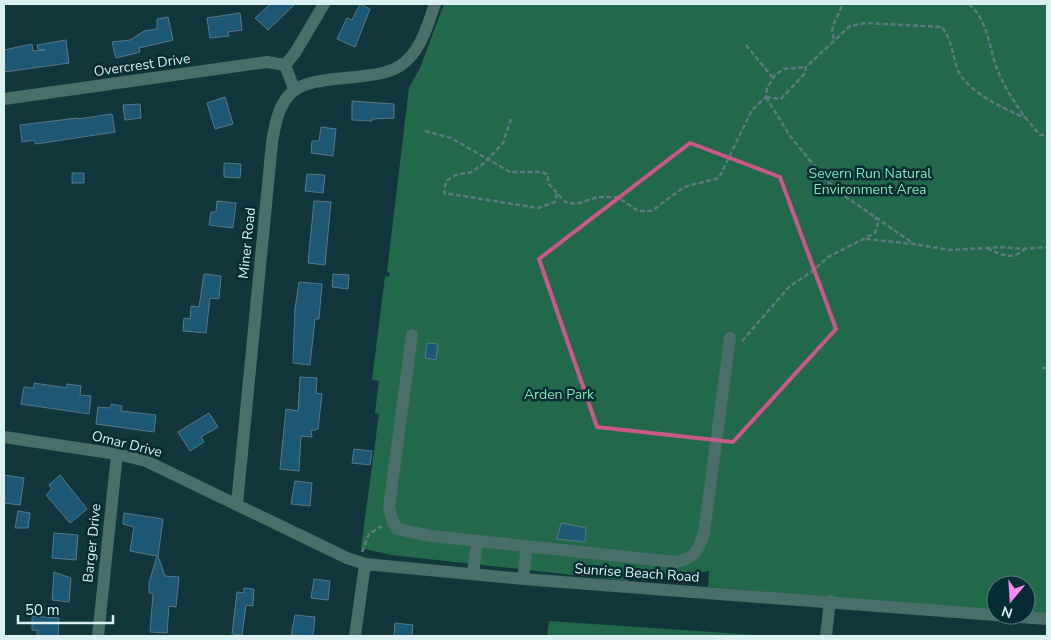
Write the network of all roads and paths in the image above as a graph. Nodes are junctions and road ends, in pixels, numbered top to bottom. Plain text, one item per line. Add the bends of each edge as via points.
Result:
1 (324, 4) edge
2 (435, 4) edge
3 (842, 4) edge
4 (970, 4) edge
5 (834, 39) junction
6 (746, 45) dead end
7 (285, 65) junction
8 (806, 67) junction
9 (773, 78) junction
10 (294, 89) junction
11 (766, 97) junction
12 (4, 99) edge
13 (1026, 118) junction
14 (511, 119) dead end
15 (425, 131) dead end
16 (1047, 135) edge
17 (487, 159) junction
18 (557, 193) junction
19 (875, 217) junction
20 (866, 239) junction
21 (914, 244) junction
22 (1047, 247) edge
23 (986, 248) junction
24 (1025, 249) junction
25 (412, 335) dead end
26 (730, 338) dead end
27 (727, 360) junction
28 (1042, 368) dead end
29 (1047, 368) edge
30 (4, 437) edge
31 (117, 454) junction
32 (237, 504) junction
33 (392, 522) junction
34 (477, 541) junction
35 (526, 546) junction
36 (365, 564) junction
37 (473, 573) junction
38 (523, 579) junction
39 (830, 601) junction
40 (1047, 619) edge
41 (98, 636) edge
42 (355, 636) edge
43 (826, 636) edge

1 - 7 street
2 - 10 street via 414,52 399,66 374,75 318,82
3 - 5 path via 831,34
4 - 13 path via 988,33 996,64
5 - 8 path
5 - 13 path via 850,26 866,23 942,28 949,36 957,69 965,79 1002,108
6 - 9 path
7 - 10 street
7 - 12 street, Overcrest Drive via 267,62
8 - 9 path via 784,69
8 - 11 path via 805,73 781,99
9 - 11 path
10 - 32 street, Miner Road via 280,105 272,143
11 - 18 path via 752,110 719,178 684,187 652,211 638,211 617,198 598,197 576,204 565,202
11 - 19 path via 790,136 826,180
13 - 16 path via 1040,135
14 - 17 path via 504,143
15 - 17 path via 451,138
17 - 18 path via 510,172 542,172 548,175 548,183
17 - 18 path via 472,172 446,181 444,193 538,208 555,202
19 - 20 path via 878,223 875,233
19 - 21 path
20 - 21 path
20 - 27 path via 828,257 789,287
21 - 23 path via 949,250
22 - 24 path
23 - 24 path
23 - 24 path via 1010,257
25 - 33 street via 389,507
26 - 27 street
27 - 35 street via 704,533 699,547 689,559 676,562
28 - 29 path
30 - 31 street, Omar Drive
31 - 32 street, Omar Drive via 166,469
31 - 41 street, Barger Drive
32 - 36 street, Sunrise Beach Road
33 - 34 street via 397,529 408,533
33 - 36 path via 369,534 361,554
34 - 35 street
34 - 37 street
35 - 38 street
36 - 37 street, Sunrise Beach Road
36 - 42 street
37 - 38 street, Sunrise Beach Road
38 - 39 street, Sunrise Beach Road
39 - 40 street, Sunrise Beach Road
39 - 43 street

